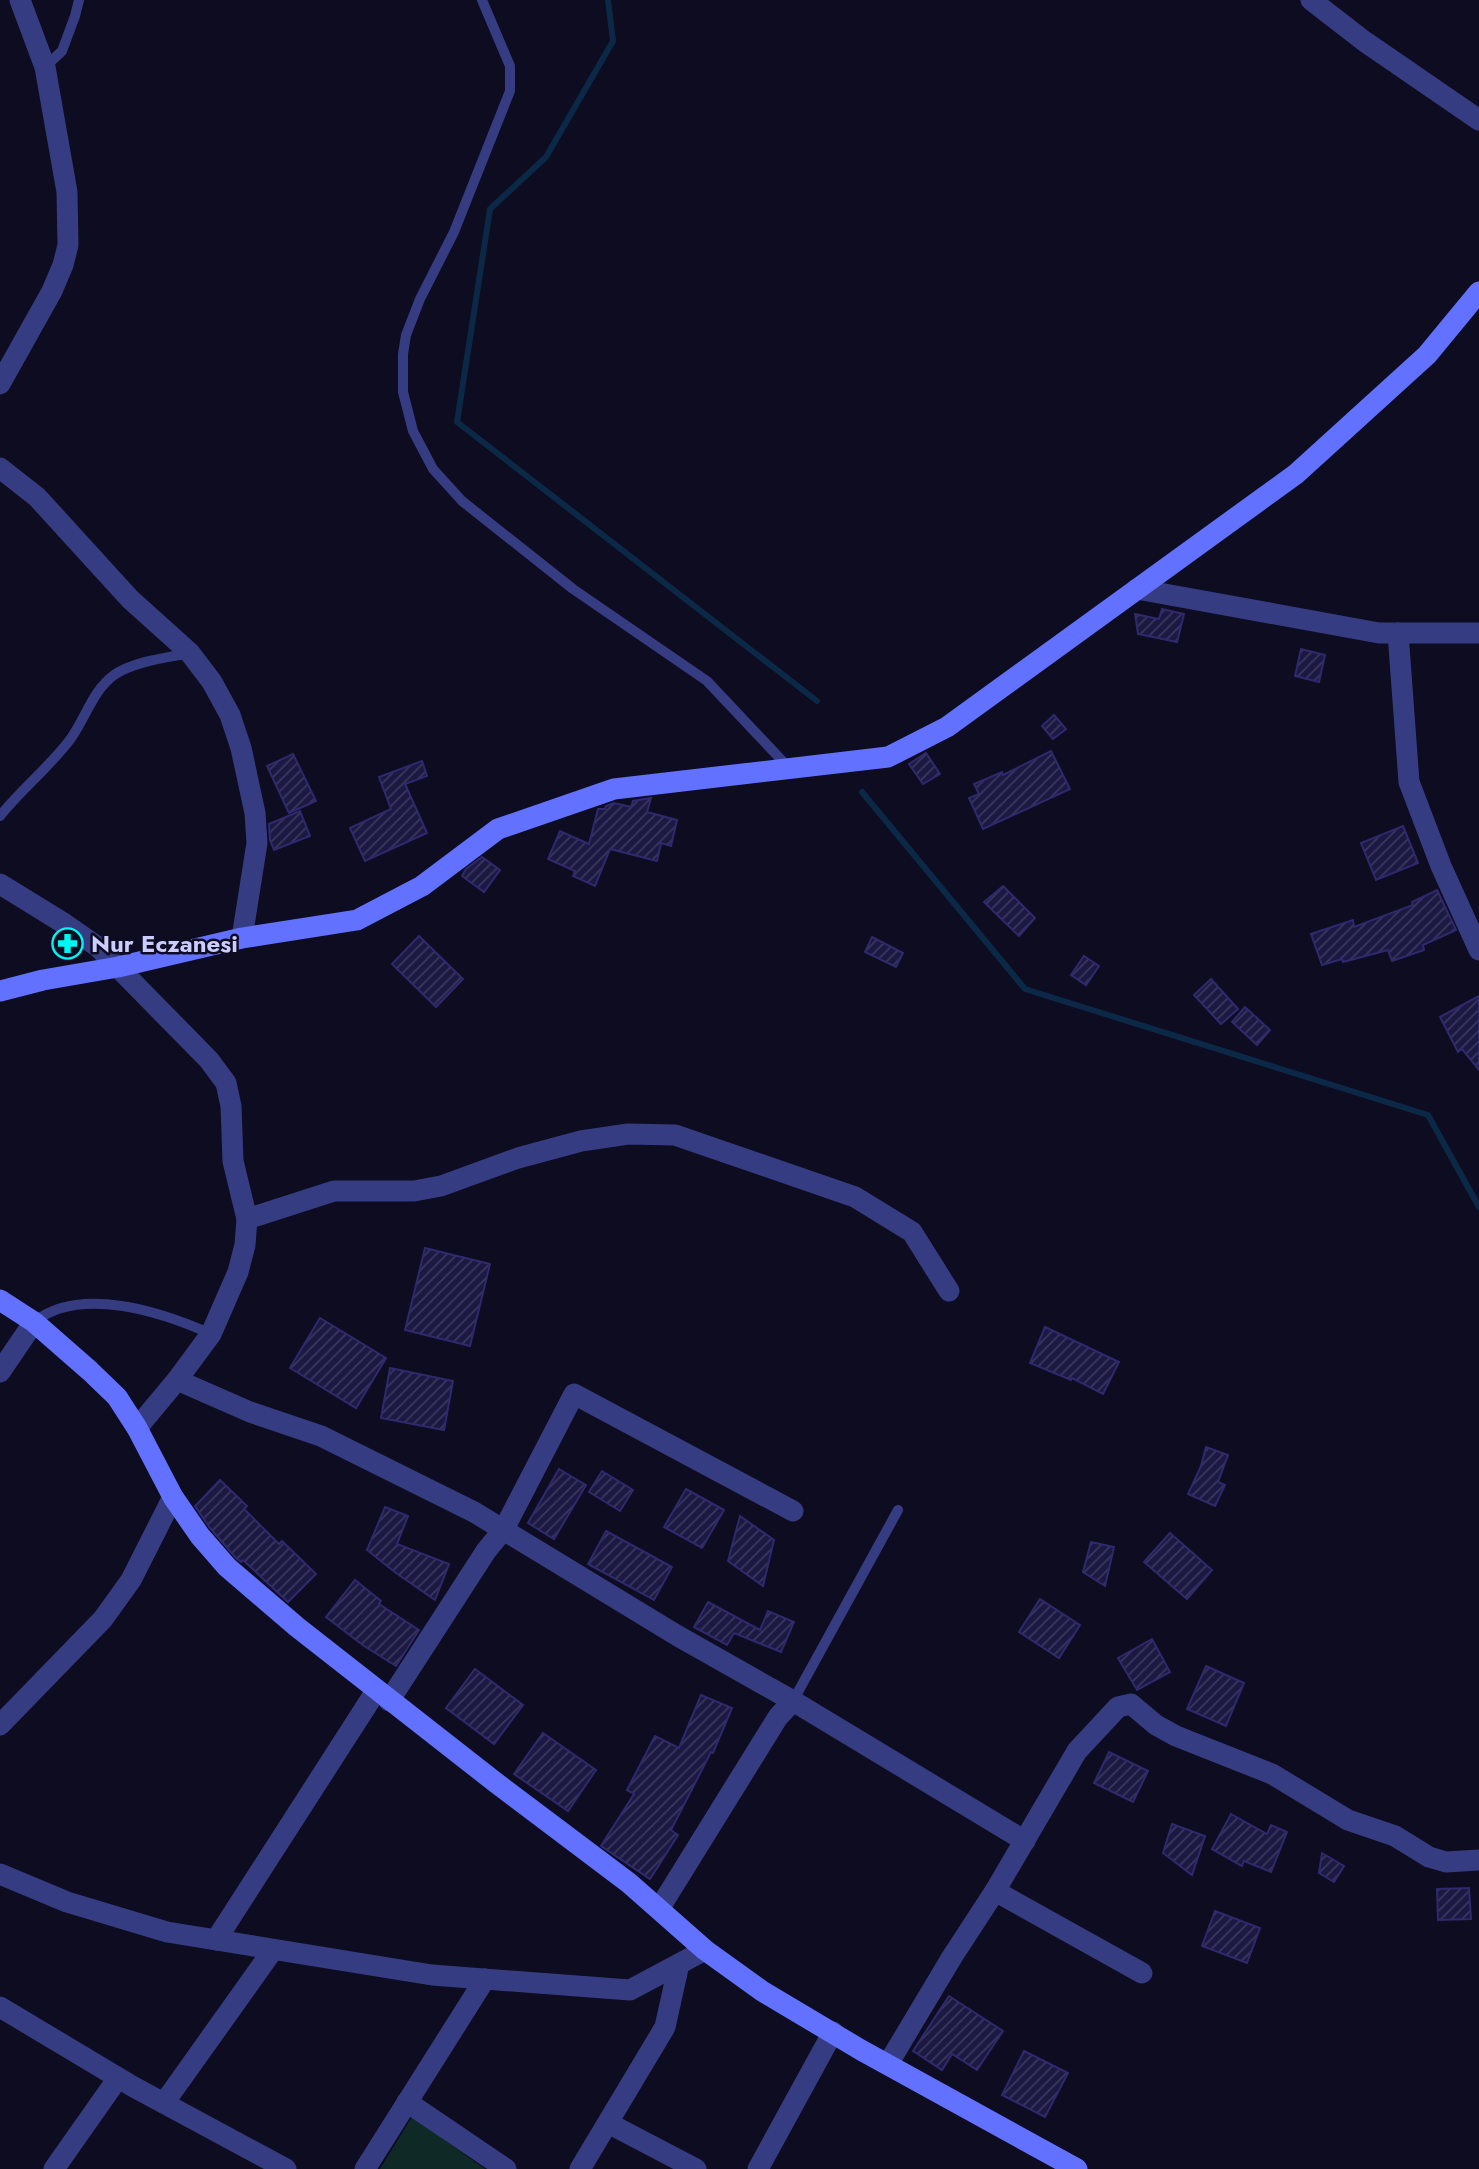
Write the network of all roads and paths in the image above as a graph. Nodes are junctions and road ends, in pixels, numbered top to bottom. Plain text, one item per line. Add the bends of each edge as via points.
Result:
1 (20, 0) edge
2 (79, 0) edge
3 (482, 0) edge
4 (1311, 0) edge
5 (45, 66) junction
6 (1479, 120) edge
7 (1479, 292) edge
8 (0, 384) edge
9 (0, 468) edge
10 (1138, 589) junction
11 (1398, 633) junction
12 (1479, 633) edge
13 (190, 653) junction
14 (789, 768) junction
15 (0, 816) edge
16 (0, 884) edge
17 (243, 938) junction
18 (1479, 950) edge
19 (118, 967) junction
20 (0, 991) edge
21 (247, 1219) junction
22 (949, 1291) dead end
23 (0, 1300) edge
24 (34, 1322) junction
25 (211, 1334) junction
26 (0, 1372) edge
27 (177, 1380) junction
28 (137, 1428) junction
29 (173, 1497) junction
30 (898, 1510) dead end
31 (793, 1511) dead end
32 (505, 1529) junction
33 (383, 1696) junction
34 (793, 1701) junction
35 (0, 1725) edge
36 (1025, 1841) junction
37 (1479, 1860) edge
38 (0, 1874) edge
39 (995, 1891) junction
40 (659, 1909) junction
41 (216, 1940) junction
42 (273, 1950) junction
43 (705, 1950) junction
44 (679, 1964) junction
45 (1142, 1973) dead end
46 (485, 1979) junction
47 (0, 2007) edge
48 (833, 2032) junction
49 (888, 2064) junction
50 (118, 2077) junction
51 (407, 2102) junction
52 (164, 2103) junction
53 (608, 2123) junction
54 (54, 2169) edge
55 (286, 2169) edge
56 (365, 2169) edge
57 (506, 2169) edge
58 (580, 2169) edge
59 (695, 2169) edge
60 (758, 2169) edge
61 (1077, 2169) edge

1 - 5 street
2 - 5 lane via 62,51
3 - 14 lane via 510,66 510,90 407,335 403,392 413,431 433,469 462,500 573,589 707,681
4 - 6 street
5 - 8 street via 67,192 68,245 52,291
7 - 10 street via 1427,355 1296,474
9 - 13 street via 37,497 130,599
10 - 11 street
10 - 14 street via 947,727 888,757
11 - 12 street
11 - 18 street via 1409,782
13 - 15 lane via 127,668 105,682 68,742
13 - 17 street via 212,681 230,716 255,813 257,843
14 - 17 street via 614,789 498,829 422,886 357,919
16 - 19 street via 98,947
17 - 19 street
19 - 20 street
19 - 21 street via 226,1083 233,1161
21 - 22 street via 334,1191 414,1191 441,1186 581,1141 628,1134 675,1135 855,1197 912,1232
21 - 25 street via 238,1272
23 - 24 street
24 - 25 lane via 66,1305 100,1305 141,1310
24 - 26 street
24 - 28 street via 117,1397
25 - 27 street
27 - 28 street
27 - 32 street via 321,1436
28 - 29 street
29 - 33 street via 228,1567
29 - 35 street via 131,1580 103,1619
30 - 34 lane
31 - 32 street via 574,1394
32 - 33 street
32 - 34 street
33 - 40 street
33 - 41 street
34 - 36 street
34 - 40 street via 778,1717
36 - 37 street via 1077,1751 1118,1707 1131,1704 1176,1736 1272,1774 1357,1825 1395,1836 1438,1860
36 - 39 street
38 - 41 street via 67,1902 167,1932
39 - 45 street
39 - 49 street
40 - 43 street
41 - 42 street
42 - 46 street
42 - 52 street
43 - 44 street
43 - 48 street via 762,1991
44 - 46 street via 630,1990
44 - 53 street via 665,2027
46 - 51 street
47 - 50 street
48 - 49 street
48 - 60 street
49 - 61 street
50 - 52 street
50 - 54 street
51 - 56 street
51 - 57 street
52 - 55 street
53 - 58 street
53 - 59 street

